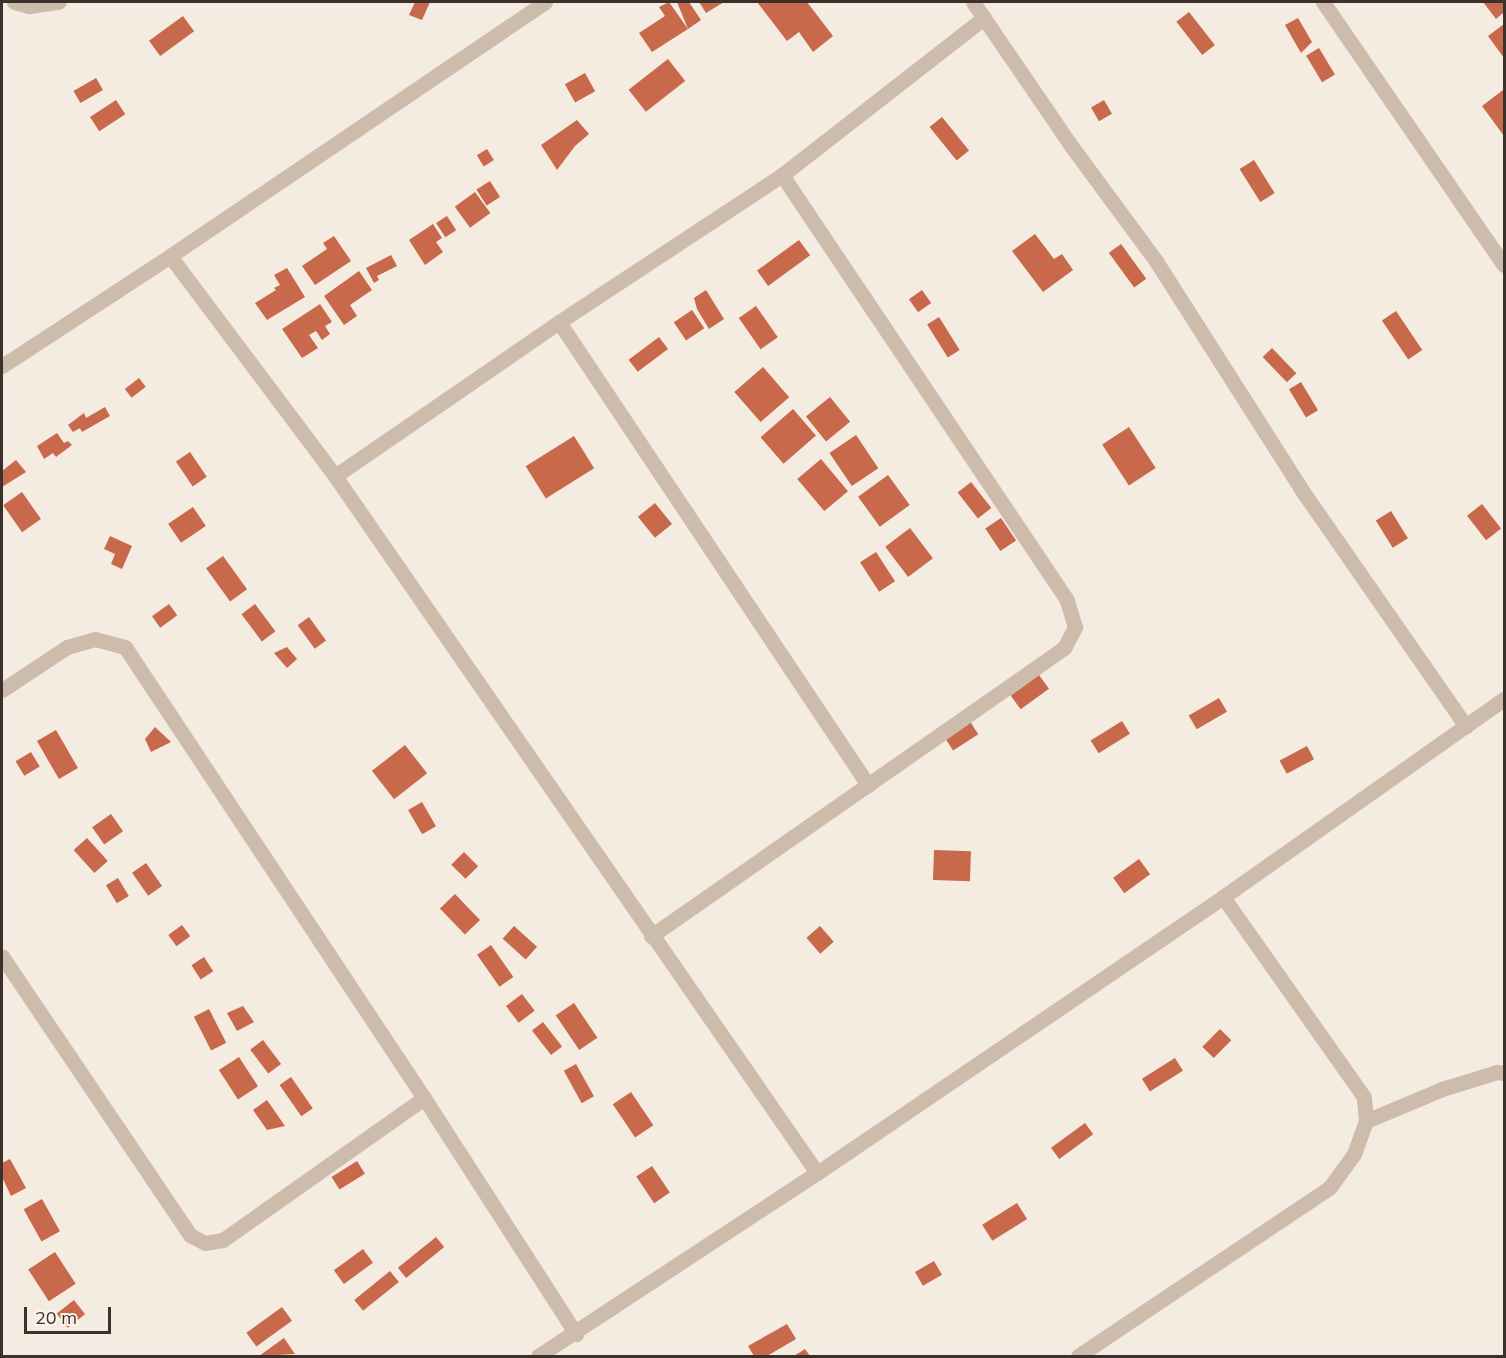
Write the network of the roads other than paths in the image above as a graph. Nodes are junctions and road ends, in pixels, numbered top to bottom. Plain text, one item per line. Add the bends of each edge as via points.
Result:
1 (14, 2) edge
2 (59, 2) edge
3 (545, 2) edge
4 (973, 2) edge
5 (1323, 2) edge
6 (984, 18) junction
7 (782, 175) junction
8 (1499, 242) edge
9 (171, 256) junction
10 (1504, 265) edge
11 (559, 322) junction
12 (2, 366) edge
13 (335, 476) junction
14 (2, 690) edge
15 (1504, 699) edge
16 (1466, 726) junction
17 (868, 785) junction
18 (1223, 897) junction
19 (651, 936) junction
20 (2, 956) edge
21 (1502, 1071) edge
22 (424, 1098) junction
23 (1366, 1121) junction
24 (817, 1173) junction
25 (576, 1334) junction
26 (538, 1356) edge
27 (1078, 1356) edge

1 - 2 street via 29,6
3 - 9 street
4 - 6 street
5 - 8 street
6 - 7 street
6 - 16 street via 1156,261 1301,489
7 - 11 street
7 - 17 street via 1067,600 1074,627 1064,648
8 - 10 street
9 - 12 street
9 - 13 street
11 - 13 street
11 - 17 street
13 - 19 street
14 - 22 street via 67,646 95,639 126,646
15 - 16 street
16 - 18 street
17 - 19 street
18 - 23 street via 1364,1097
18 - 24 street
19 - 24 street
20 - 22 street via 189,1235 205,1244 223,1240
21 - 23 street via 1442,1089
22 - 25 street
23 - 27 street via 1354,1154 1330,1187
24 - 25 street
25 - 26 street

